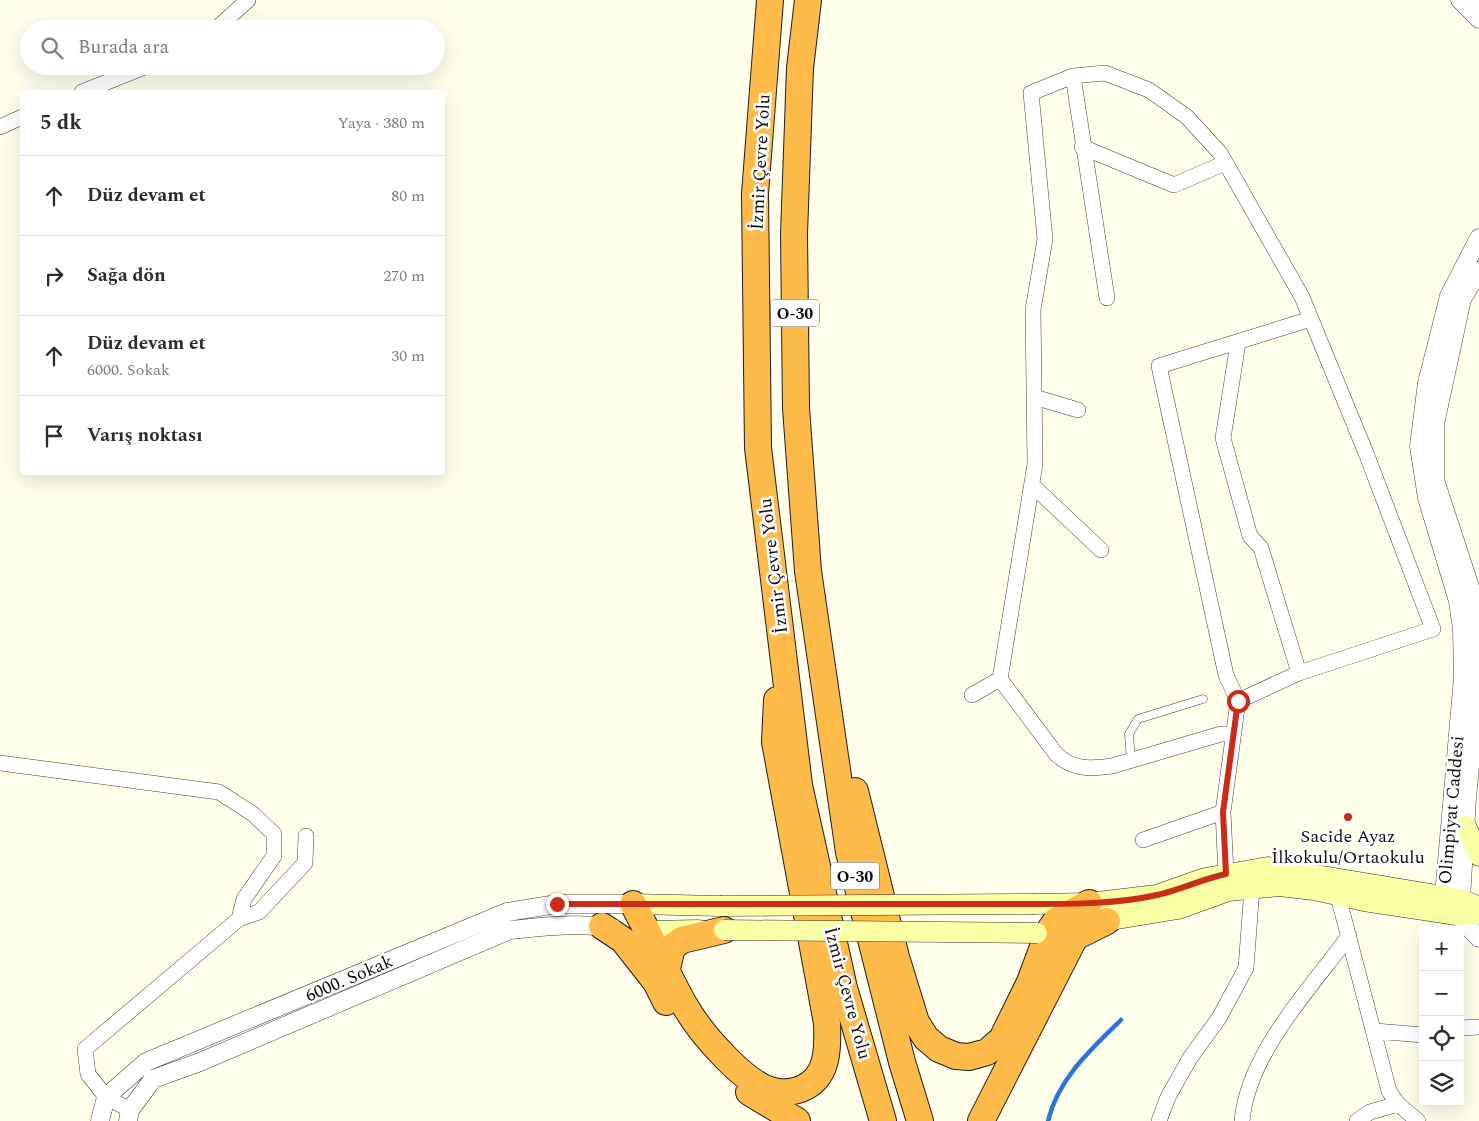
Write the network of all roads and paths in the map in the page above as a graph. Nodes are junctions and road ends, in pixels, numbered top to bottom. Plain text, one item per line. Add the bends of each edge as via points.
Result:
1 (248, 0) edge
2 (770, 0) edge
3 (808, 0) edge
4 (1460, 0) edge
5 (1479, 19) edge
6 (226, 20) edge
7 (124, 75) edge
8 (1073, 76) junction
9 (87, 90) edge
10 (20, 119) edge
11 (0, 127) edge
12 (1082, 147) junction
13 (1225, 163) junction
14 (1479, 238) edge
15 (1479, 271) edge
16 (1107, 298) dead end
17 (1311, 319) junction
18 (1238, 343) junction
19 (1034, 397) junction
20 (1078, 410) dead end
21 (1032, 485) junction
22 (1101, 550) dead end
23 (815, 625) junction
24 (780, 627) junction
25 (1299, 673) junction
26 (1000, 679) junction
27 (972, 696) dead end
28 (1203, 699) dead end
29 (1238, 701) junction
30 (1233, 734) junction
31 (1130, 761) junction
32 (0, 763) edge
33 (1223, 812) junction
34 (1466, 826) junction
35 (306, 836) dead end
36 (1143, 840) dead end
37 (1479, 856) edge
38 (1226, 874) junction
39 (1252, 888) junction
40 (1338, 896) junction
41 (633, 904) junction
42 (1034, 904) junction
43 (1460, 905) edge
44 (1098, 912) junction
45 (1479, 914) edge
46 (722, 918) junction
47 (239, 919) junction
48 (602, 926) junction
49 (641, 932) junction
50 (1054, 933) junction
51 (1349, 936) junction
52 (1479, 938) edge
53 (662, 975) junction
54 (1479, 1027) edge
55 (1464, 1028) edge
56 (1375, 1031) junction
57 (1419, 1035) edge
58 (106, 1097) junction
59 (1398, 1104) junction
60 (129, 1116) edge
61 (100, 1121) edge
62 (797, 1121) edge
63 (883, 1121) edge
64 (920, 1121) edge
65 (981, 1121) edge
66 (1159, 1121) edge
67 (1242, 1121) edge
68 (1357, 1121) edge
69 (1418, 1121) edge

1 - 6 street
2 - 24 highway, İzmir Çevre Yolu / O-30 via 755,194 758,448
3 - 23 highway, İzmir Çevre Yolu / O-30 via 800,68 794,234 796,408
4 - 5 street
7 - 9 street
8 - 12 street
8 - 13 street via 1105,73 1149,90 1187,117 1220,153
8 - 19 street via 1031,93 1045,239 1033,310
10 - 11 street
12 - 13 street via 1174,185
12 - 16 street
13 - 17 street via 1302,296
14 - 43 street, Olimpiyat Caddesi via 1449,296 1427,383 1419,446 1427,498 1458,601 1462,629
15 - 34 street, Olimpiyat Caddesi via 1462,299 1435,424 1435,480 1479,622 1479,674
17 - 18 street
17 - 25 street via 1433,629
18 - 25 street via 1223,438 1250,536 1261,548
18 - 29 street via 1159,366 1226,675
19 - 20 street
19 - 21 street via 1035,464
21 - 22 street
21 - 26 street
23 - 50 highway via 896,957 916,1022 926,1038 939,1049 956,1056 969,1057 987,1052 1002,1039
23 - 64 highway, İzmir Çevre Yolu / O-30 via 849,852
24 - 53 highway via 775,742 827,1023 828,1052 820,1074 808,1086 795,1091 778,1092 760,1085 720,1052
24 - 63 highway, İzmir Çevre Yolu / O-30 via 799,785 844,988
25 - 29 street
26 - 27 street
26 - 31 street via 1066,764 1094,769
28 - 31 lane via 1138,719 1129,734
29 - 30 street
30 - 31 street via 1221,734
30 - 33 street
32 - 47 street via 220,792 253,814 274,834 274,856 244,899
33 - 36 street
33 - 38 street
34 - 37 main road
34 - 43 street, Olimpiyat Caddesi
35 - 47 street via 305,863 259,912
38 - 43 main road via 1268,868
38 - 44 main road
39 - 40 main road via 1278,886
39 - 44 main road via 1228,891 1178,909
39 - 66 street via 1246,968 1219,1018 1190,1058
40 - 43 main road
40 - 51 street
41 - 46 main road
41 - 49 highway
41 - 58 street, 6000. Sokak via 557,904 507,912 146,1062
42 - 44 main road
42 - 46 main road, bridge
42 - 50 highway
43 - 45 main road
43 - 52 street
44 - 50 highway via 1075,937
46 - 49 main road
46 - 50 main road, bridge
46 - 53 highway via 672,947
47 - 58 street via 85,1049 88,1074
48 - 49 street, 6000. Sokak
48 - 53 highway
48 - 60 street, 6000. Sokak via 510,930 153,1079
49 - 53 highway
50 - 65 highway
51 - 56 street
51 - 67 street via 1285,1018 1257,1071 1244,1105
53 - 62 highway via 674,1018 708,1060 740,1086
54 - 55 street
56 - 57 street
56 - 59 street via 1389,1091
58 - 60 street
58 - 61 street
59 - 68 street via 1370,1112
59 - 69 street

